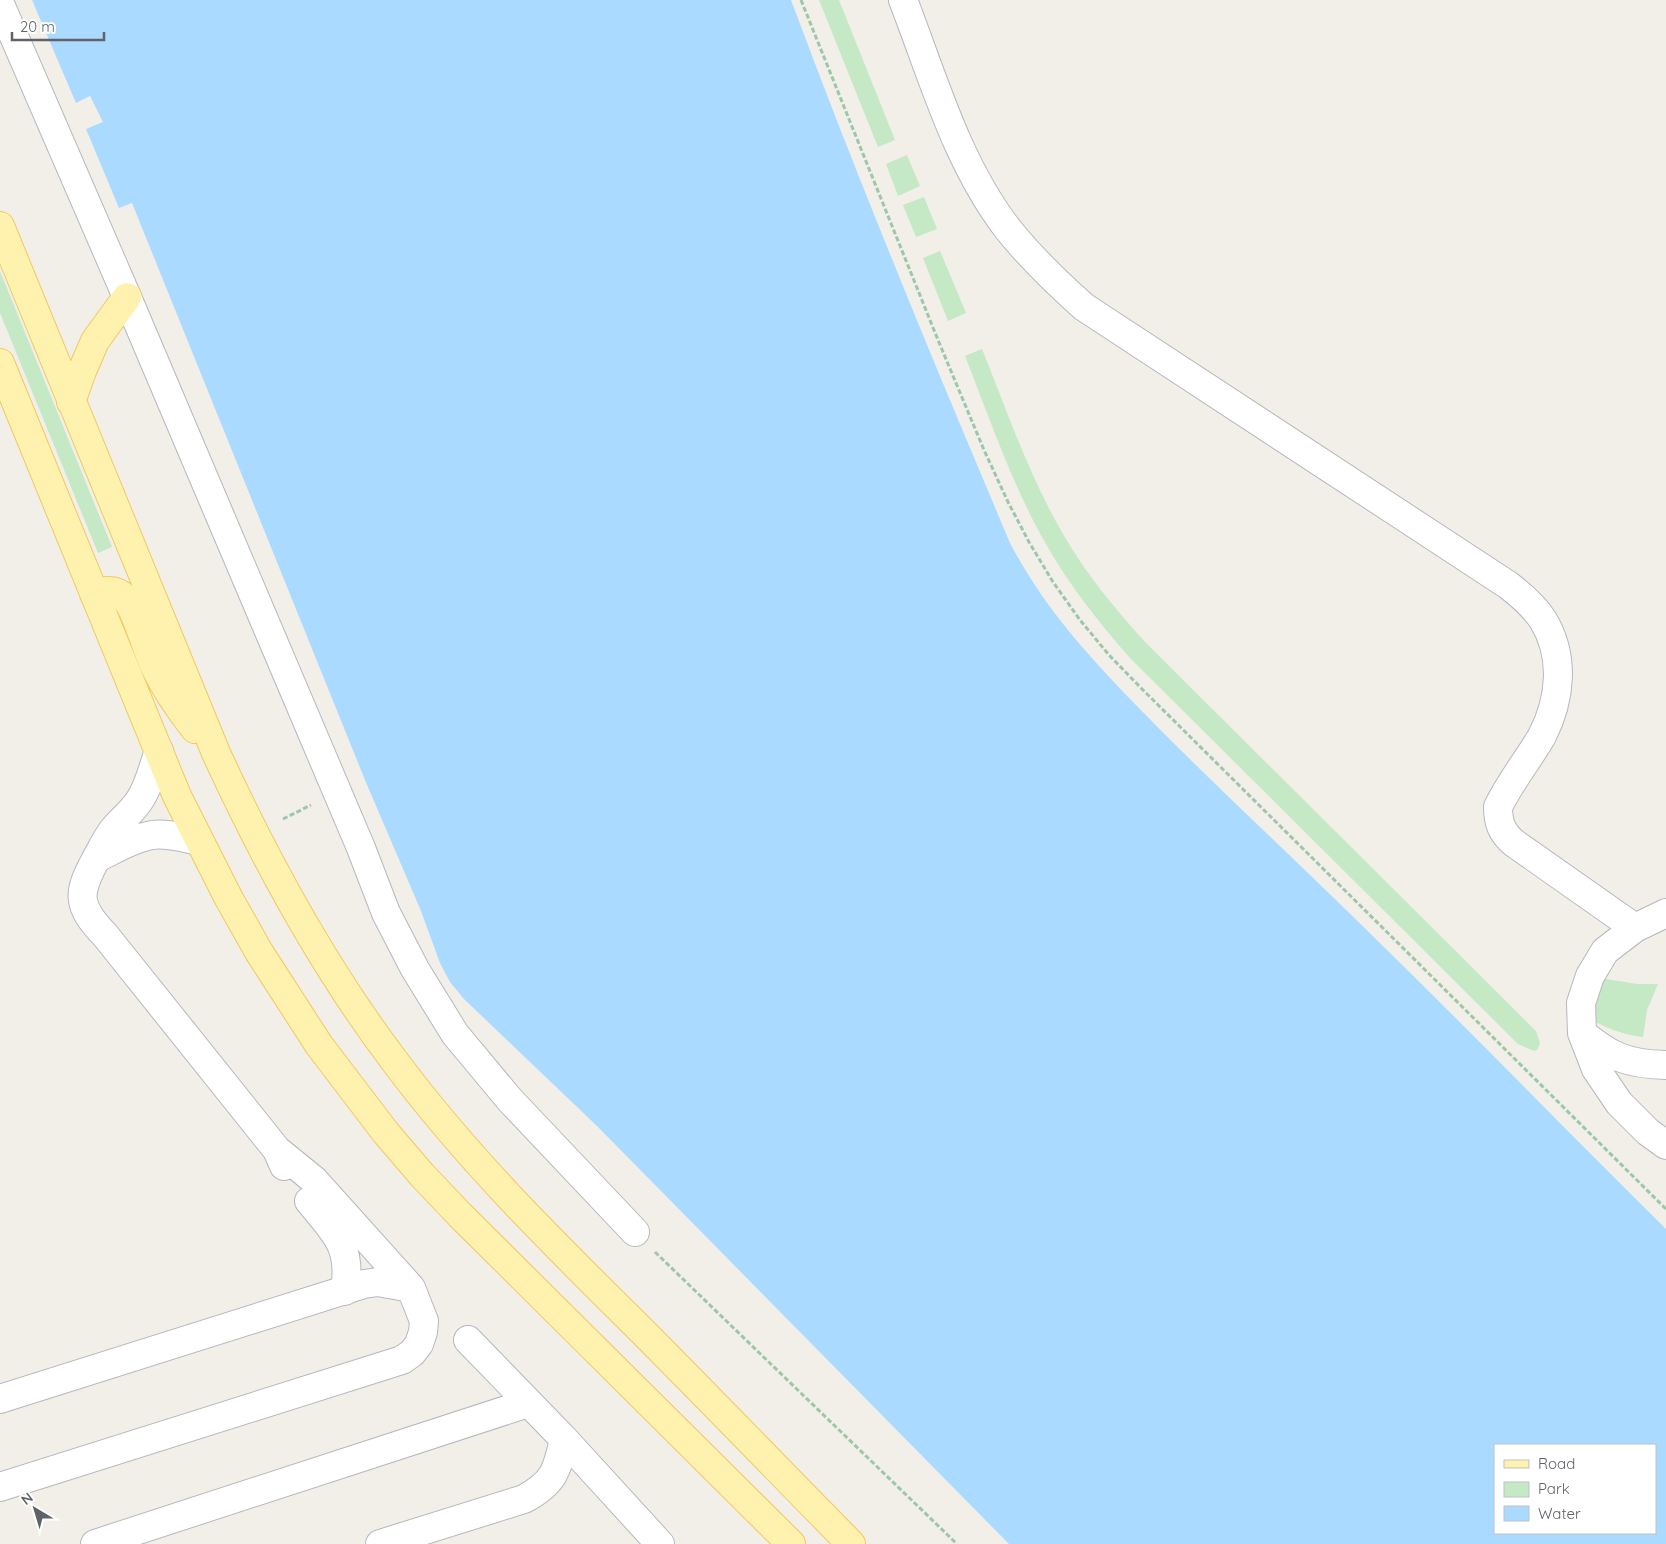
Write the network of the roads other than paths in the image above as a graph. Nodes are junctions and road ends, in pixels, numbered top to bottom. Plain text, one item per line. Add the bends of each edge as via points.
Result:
1 (903, 0) edge
2 (0, 4) edge
3 (0, 226) edge
4 (127, 297) junction
5 (0, 364) edge
6 (71, 402) junction
7 (94, 594) junction
8 (159, 751) junction
9 (216, 753) junction
10 (199, 841) junction
11 (97, 858) junction
12 (1666, 913) edge
13 (1635, 928) junction
14 (1582, 1033) junction
15 (1666, 1065) edge
16 (1666, 1144) edge
17 (277, 1150) junction
18 (635, 1232) road end
19 (410, 1288) junction
20 (345, 1291) junction
21 (468, 1340) dead end
22 (0, 1399) edge
23 (528, 1403) junction
24 (564, 1439) junction
25 (0, 1487) edge
26 (95, 1544) edge
27 (380, 1544) edge
28 (660, 1544) edge
29 (791, 1544) edge
30 (851, 1544) edge

1 - 13 street via 968,165 1007,226 1056,282 1084,307 1508,585 1527,600 1543,620 1553,642 1558,690 1552,715 1541,737 1498,808 1500,827 1514,843
2 - 4 street
3 - 6 main road
4 - 6 main road via 95,341
4 - 18 street via 386,913 415,969 455,1034 483,1069
5 - 7 main road
6 - 9 main road
7 - 8 main road
7 - 9 main road via 111,591 130,604 155,668 168,691 198,734
8 - 10 main road
8 - 11 street via 144,793 113,829
9 - 30 main road via 258,842 314,944 395,1063 439,1119 554,1244
10 - 11 street via 152,835
10 - 29 main road via 232,905 288,999 386,1133 460,1215
11 - 17 street via 85,878 83,890 84,907 92,922
12 - 13 street
13 - 14 street via 1605,951 1590,976 1581,1003
14 - 15 street via 1603,1050 1628,1061
14 - 16 street via 1596,1068 1619,1103 1648,1132
17 - 19 street via 314,1180
17 - 20 street via 294,1183 338,1236 347,1261
19 - 20 street via 378,1282
19 - 25 street via 424,1321 423,1332 416,1348 402,1360
20 - 22 street
21 - 23 street
23 - 24 street
23 - 26 street
24 - 27 street via 554,1472 548,1483 537,1492 524,1499
24 - 28 street

